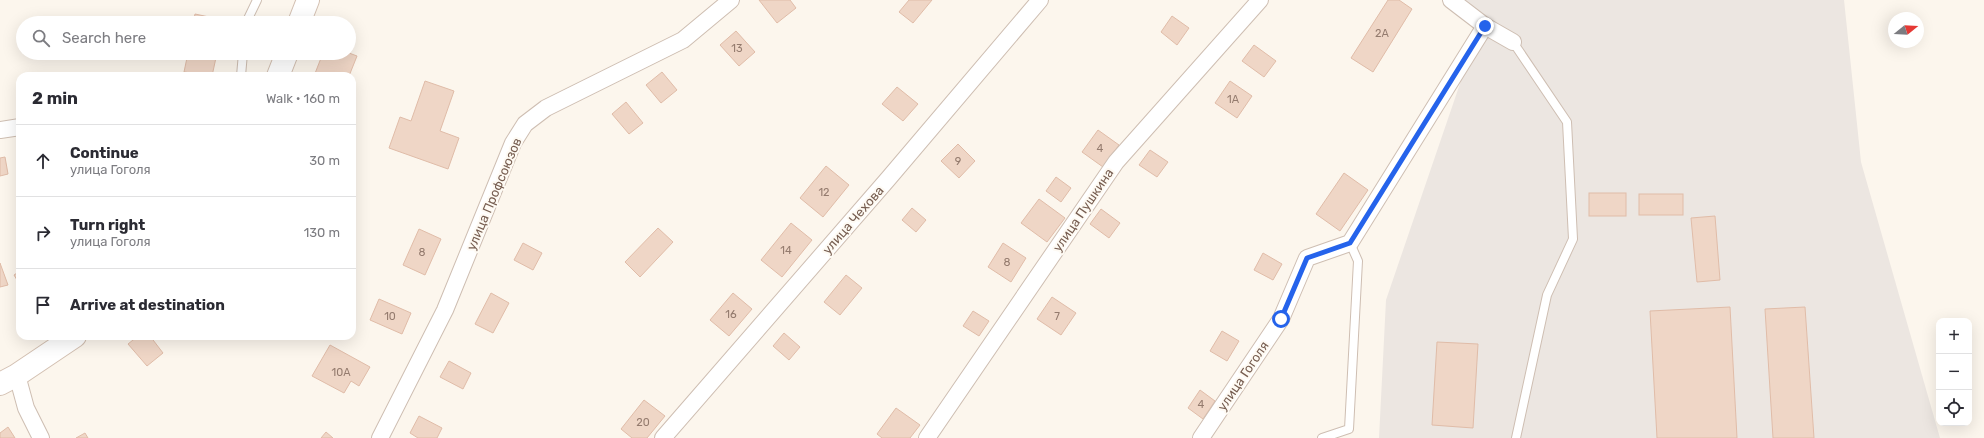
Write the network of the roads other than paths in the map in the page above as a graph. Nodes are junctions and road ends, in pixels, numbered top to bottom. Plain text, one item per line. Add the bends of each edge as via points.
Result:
1 (257, 0) edge
2 (308, 0) edge
3 (731, 0) edge
4 (1040, 0) edge
5 (1260, 0) edge
6 (1452, 0) edge
7 (249, 16) edge
8 (302, 16) edge
9 (1485, 26) junction
10 (1513, 42) joint
11 (242, 60) edge
12 (284, 60) edge
13 (241, 72) edge
14 (280, 72) edge
15 (16, 128) edge
16 (0, 130) edge
17 (1350, 243) junction
18 (69, 340) edge
19 (9, 380) edge
20 (40, 438) edge
21 (380, 438) edge
22 (663, 438) edge
23 (927, 438) edge
24 (1201, 438) edge
25 (1322, 438) edge
26 (1516, 438) edge

1 - 7 lane
2 - 8 street
3 - 21 street, улица Профсоюзов via 683,40 546,108 525,124 513,143 445,310
4 - 22 street, улица Чехова
5 - 23 street, улица Пушкина via 1116,162
6 - 9 street
9 - 10 street
9 - 17 street
10 - 26 lane via 1567,122 1572,239 1547,295
11 - 13 lane
12 - 14 street
15 - 16 street
17 - 24 street, улица Гоголя via 1307,258 1281,319
17 - 25 lane via 1358,261 1349,429
18 - 19 street
19 - 20 street

